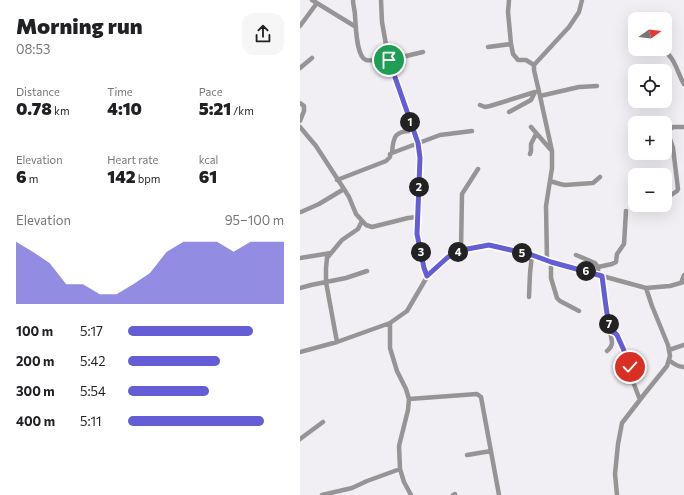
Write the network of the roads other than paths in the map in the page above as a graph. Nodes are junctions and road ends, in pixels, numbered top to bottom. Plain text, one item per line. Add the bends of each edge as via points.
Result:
1 (312, 0) edge
2 (353, 0) edge
3 (381, 0) edge
4 (509, 0) edge
5 (582, 0) edge
6 (317, 3) junction
7 (300, 26) edge
8 (356, 27) junction
9 (511, 44) junction
10 (488, 47) dead end
11 (423, 52) dead end
12 (670, 56) edge
13 (312, 58) dead end
14 (389, 58) junction
15 (534, 65) junction
16 (300, 68) edge
17 (684, 84) edge
18 (538, 86) junction
19 (597, 86) dead end
20 (535, 92) junction
21 (540, 96) junction
22 (300, 103) edge
23 (480, 105) dead end
24 (509, 112) dead end
25 (300, 121) edge
26 (300, 127) edge
27 (684, 127) edge
28 (531, 128) dead end
29 (472, 130) dead end
30 (413, 131) junction
31 (536, 134) junction
32 (418, 143) junction
33 (552, 151) junction
34 (392, 153) junction
35 (530, 154) dead end
36 (478, 169) dead end
37 (600, 177) dead end
38 (337, 180) junction
39 (550, 181) junction
40 (344, 189) junction
41 (672, 195) edge
42 (301, 212) dead end
43 (626, 212) dead end
44 (417, 217) junction
45 (362, 221) junction
46 (462, 250) junction
47 (331, 253) junction
48 (532, 255) junction
49 (576, 255) dead end
50 (300, 258) edge
51 (549, 261) junction
52 (598, 267) junction
53 (367, 270) dead end
54 (600, 275) junction
55 (684, 275) edge
56 (427, 276) junction
57 (326, 282) junction
58 (683, 283) edge
59 (300, 288) edge
60 (646, 288) junction
61 (529, 297) dead end
62 (579, 311) dead end
63 (390, 323) junction
64 (610, 331) junction
65 (337, 342) junction
66 (684, 344) edge
67 (669, 350) junction
68 (607, 351) dead end
69 (300, 352) edge
70 (670, 361) junction
71 (684, 367) edge
72 (409, 399) junction
73 (640, 400) junction
74 (323, 422) dead end
75 (300, 440) edge
76 (491, 451) junction
77 (467, 455) dead end
78 (400, 469) junction
79 (322, 495) edge
80 (411, 495) edge
81 (499, 495) edge
82 (617, 495) edge

1 - 6 street
2 - 8 street
3 - 14 street via 382,22
4 - 9 street
5 - 15 street via 579,12 569,27
6 - 7 street
6 - 8 street
8 - 14 street via 357,40 364,59
9 - 10 street
9 - 15 street via 513,54 518,60 526,60
11 - 14 street
12 - 17 street
13 - 16 street
14 - 30 street
15 - 18 street
18 - 20 street
18 - 21 street
19 - 21 street
20 - 23 street via 490,106
20 - 24 street via 531,100
21 - 33 street
22 - 25 street via 304,106 304,111
26 - 38 street via 316,146
27 - 41 street via 673,127 668,133 678,189
28 - 31 street
29 - 32 street via 440,135
30 - 32 street
30 - 34 street via 408,130 396,136 392,141
31 - 33 street
31 - 35 street
32 - 34 street
32 - 44 street via 420,158
33 - 39 street
34 - 38 street via 386,161
36 - 46 street via 462,194
37 - 39 street via 593,183 565,185
38 - 40 street
39 - 51 street via 546,206
40 - 42 street
40 - 45 street
43 - 52 street via 624,244 617,254 616,262
44 - 45 street via 372,227 366,226
44 - 56 street via 417,234
45 - 47 street via 358,229 342,240
46 - 48 street via 489,245
46 - 56 street via 448,257
47 - 50 street
47 - 57 street via 326,268
48 - 51 street
48 - 61 street
49 - 52 street
51 - 54 street
51 - 62 street via 557,298
52 - 54 street
53 - 57 street
54 - 60 street
54 - 64 street
55 - 58 street
56 - 63 street via 407,311
57 - 59 street
57 - 65 street
58 - 60 street
60 - 67 street
63 - 65 street
63 - 72 street via 390,348
64 - 68 street via 612,345
64 - 73 street via 617,335 626,355
65 - 69 street
66 - 67 street
67 - 70 street
70 - 71 street
70 - 73 street
72 - 76 street via 477,394 481,397
72 - 78 street via 399,446
73 - 82 street via 621,427 615,474
74 - 75 street
76 - 77 street
76 - 81 street
78 - 79 street via 352,488
78 - 80 street

